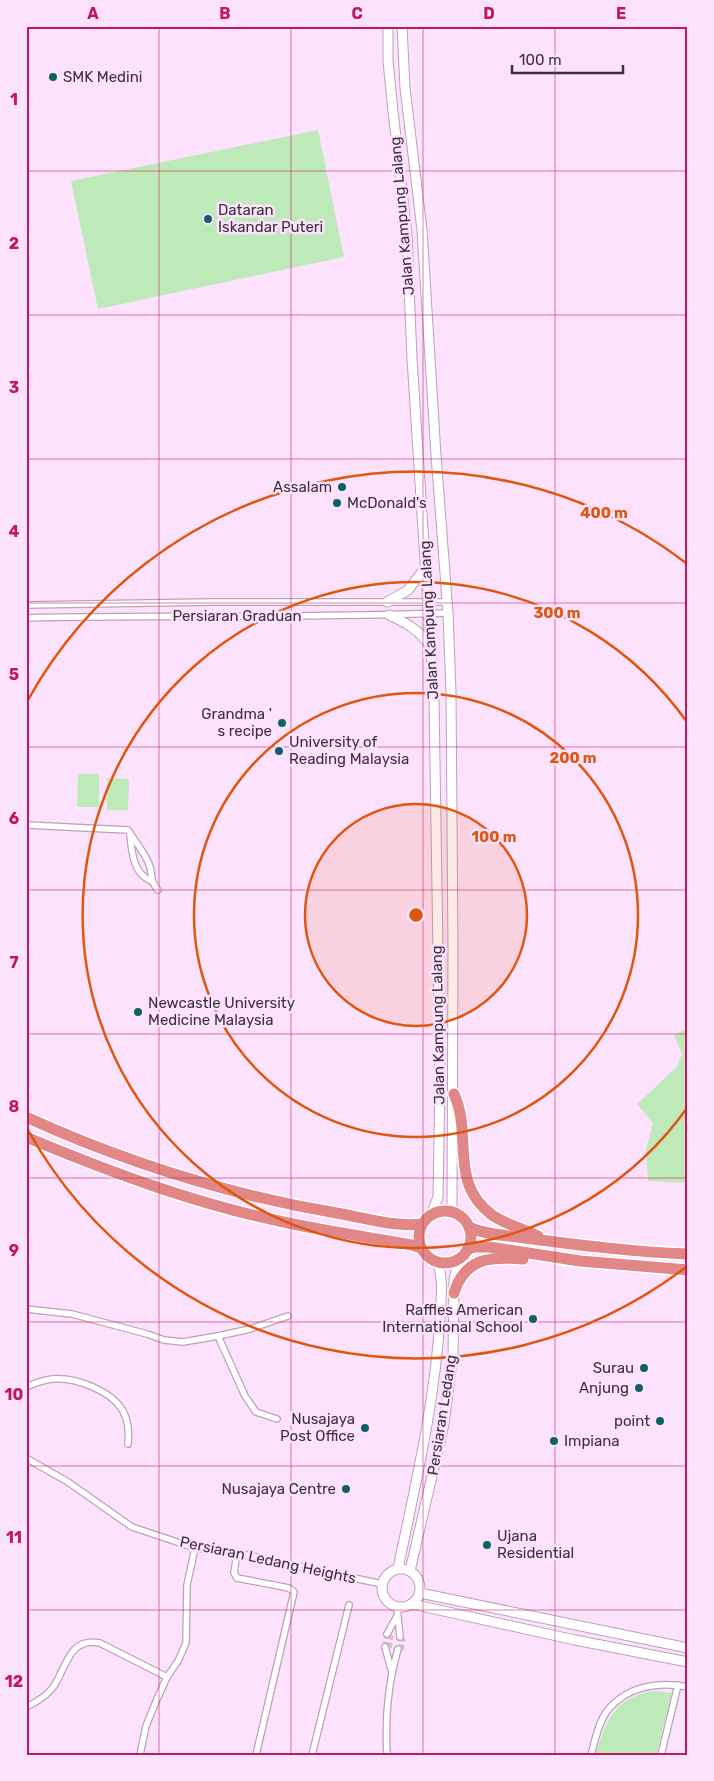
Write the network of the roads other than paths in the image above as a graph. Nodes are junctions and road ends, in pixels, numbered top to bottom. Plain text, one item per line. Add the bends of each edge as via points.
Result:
1 (388, 26) edge
2 (402, 26) edge
3 (426, 567) junction
4 (370, 602) junction
5 (387, 602) junction
6 (428, 602) junction
7 (447, 602) junction
8 (26, 605) edge
9 (448, 613) junction
10 (429, 614) junction
11 (369, 615) junction
12 (389, 615) junction
13 (26, 618) edge
14 (432, 647) junction
15 (26, 825) edge
16 (130, 833) junction
17 (151, 882) junction
18 (158, 890) dead end
19 (454, 1094) junction
20 (26, 1116) edge
21 (26, 1137) edge
22 (455, 1213) junction
23 (431, 1215) junction
24 (422, 1224) junction
25 (469, 1227) junction
26 (543, 1240) junction
27 (421, 1248) junction
28 (464, 1254) junction
29 (688, 1254) edge
30 (554, 1257) junction
31 (437, 1262) junction
32 (688, 1270) edge
33 (454, 1293) junction
34 (26, 1309) edge
35 (288, 1316) dead end
36 (218, 1336) junction
37 (26, 1387) edge
38 (277, 1419) dead end
39 (128, 1444) dead end
40 (26, 1458) edge
41 (195, 1548) junction
42 (237, 1553) junction
43 (398, 1569) junction
44 (410, 1571) junction
45 (382, 1584) junction
46 (420, 1593) junction
47 (412, 1604) junction
48 (349, 1605) dead end
49 (397, 1612) junction
50 (389, 1635) tunnel mouth
51 (401, 1637) tunnel mouth
52 (387, 1647) tunnel mouth
53 (688, 1648) edge
54 (399, 1650) tunnel mouth
55 (688, 1662) edge
56 (391, 1671) junction
57 (167, 1677) junction
58 (678, 1685) junction
59 (688, 1688) edge
60 (26, 1707) edge
61 (313, 1751) edge
62 (140, 1755) edge
63 (256, 1755) edge
64 (318, 1755) edge
65 (387, 1755) edge
66 (591, 1755) edge
67 (661, 1755) edge

1 - 3 main road, Jalan Kampung Lalang via 388,64 407,235
2 - 7 main road, Jalan Kampung Lalang via 405,88 422,230
3 - 5 main road via 408,590
3 - 6 main road, Jalan Kampung Lalang
4 - 5 street, Persiaran Graduan
4 - 8 street, Persiaran Graduan
4 - 11 street
5 - 6 street, Persiaran Graduan
6 - 7 street, Persiaran Graduan
6 - 10 main road, Jalan Kampung Lalang
7 - 9 main road, Jalan Kampung Lalang
9 - 10 street, Persiaran Graduan
9 - 19 main road, Jalan Kampung Lalang
10 - 12 street, Persiaran Graduan
10 - 14 main road, Jalan Kampung Lalang
11 - 12 street, Persiaran Graduan
11 - 13 street, Persiaran Graduan
12 - 14 main road via 417,630
14 - 23 main road, Jalan Kampung Lalang via 440,1080 438,1197
15 - 16 street via 125,829
16 - 17 street via 150,866
16 - 17 street via 138,870
17 - 18 street
19 - 22 main road, Jalan Kampung Lalang via 452,1206
19 - 26 highway via 461,1122 464,1165 474,1194 494,1216
20 - 24 highway via 82,1141 212,1185 295,1206 403,1225
21 - 27 highway via 208,1203 292,1224
22 - 23 highway via 441,1211
22 - 25 highway
23 - 24 highway
24 - 27 highway via 418,1238
25 - 26 highway
25 - 28 highway via 471,1236
26 - 29 highway
27 - 31 highway via 427,1257
28 - 30 highway via 474,1247 489,1247
28 - 31 highway via 448,1263
28 - 33 main road, Persiaran Ledang via 455,1271
30 - 32 highway
30 - 33 highway via 543,1260 501,1257 481,1261 467,1271
31 - 43 main road, Persiaran Ledang via 441,1299 439,1347 429,1421
33 - 44 main road, Persiaran Ledang via 452,1355 445,1416
34 - 36 street via 72,1314 164,1340 183,1342
35 - 36 street
36 - 38 street via 245,1396 256,1412
37 - 39 street via 54,1379 93,1386 124,1412 129,1430
40 - 41 street, Persiaran Ledang Heights via 68,1482 132,1527
41 - 42 street, Persiaran Ledang Heights
41 - 57 street via 187,1585 186,1643
42 - 45 street, Persiaran Ledang Heights
42 - 63 street via 234,1573 237,1578 289,1588 294,1592
43 - 44 main road
43 - 45 main road via 388,1574
44 - 46 main road via 419,1580
45 - 49 main road via 384,1599
46 - 47 main road
46 - 53 main road
47 - 49 main road
47 - 55 main road
48 - 61 street
49 - 50 street
49 - 51 street
52 - 56 street
54 - 56 street
56 - 65 street
57 - 60 street via 91,1641 75,1647 46,1696
57 - 62 street via 146,1726
58 - 59 street
58 - 66 street via 658,1684 624,1696 607,1712
58 - 67 street
61 - 64 street

